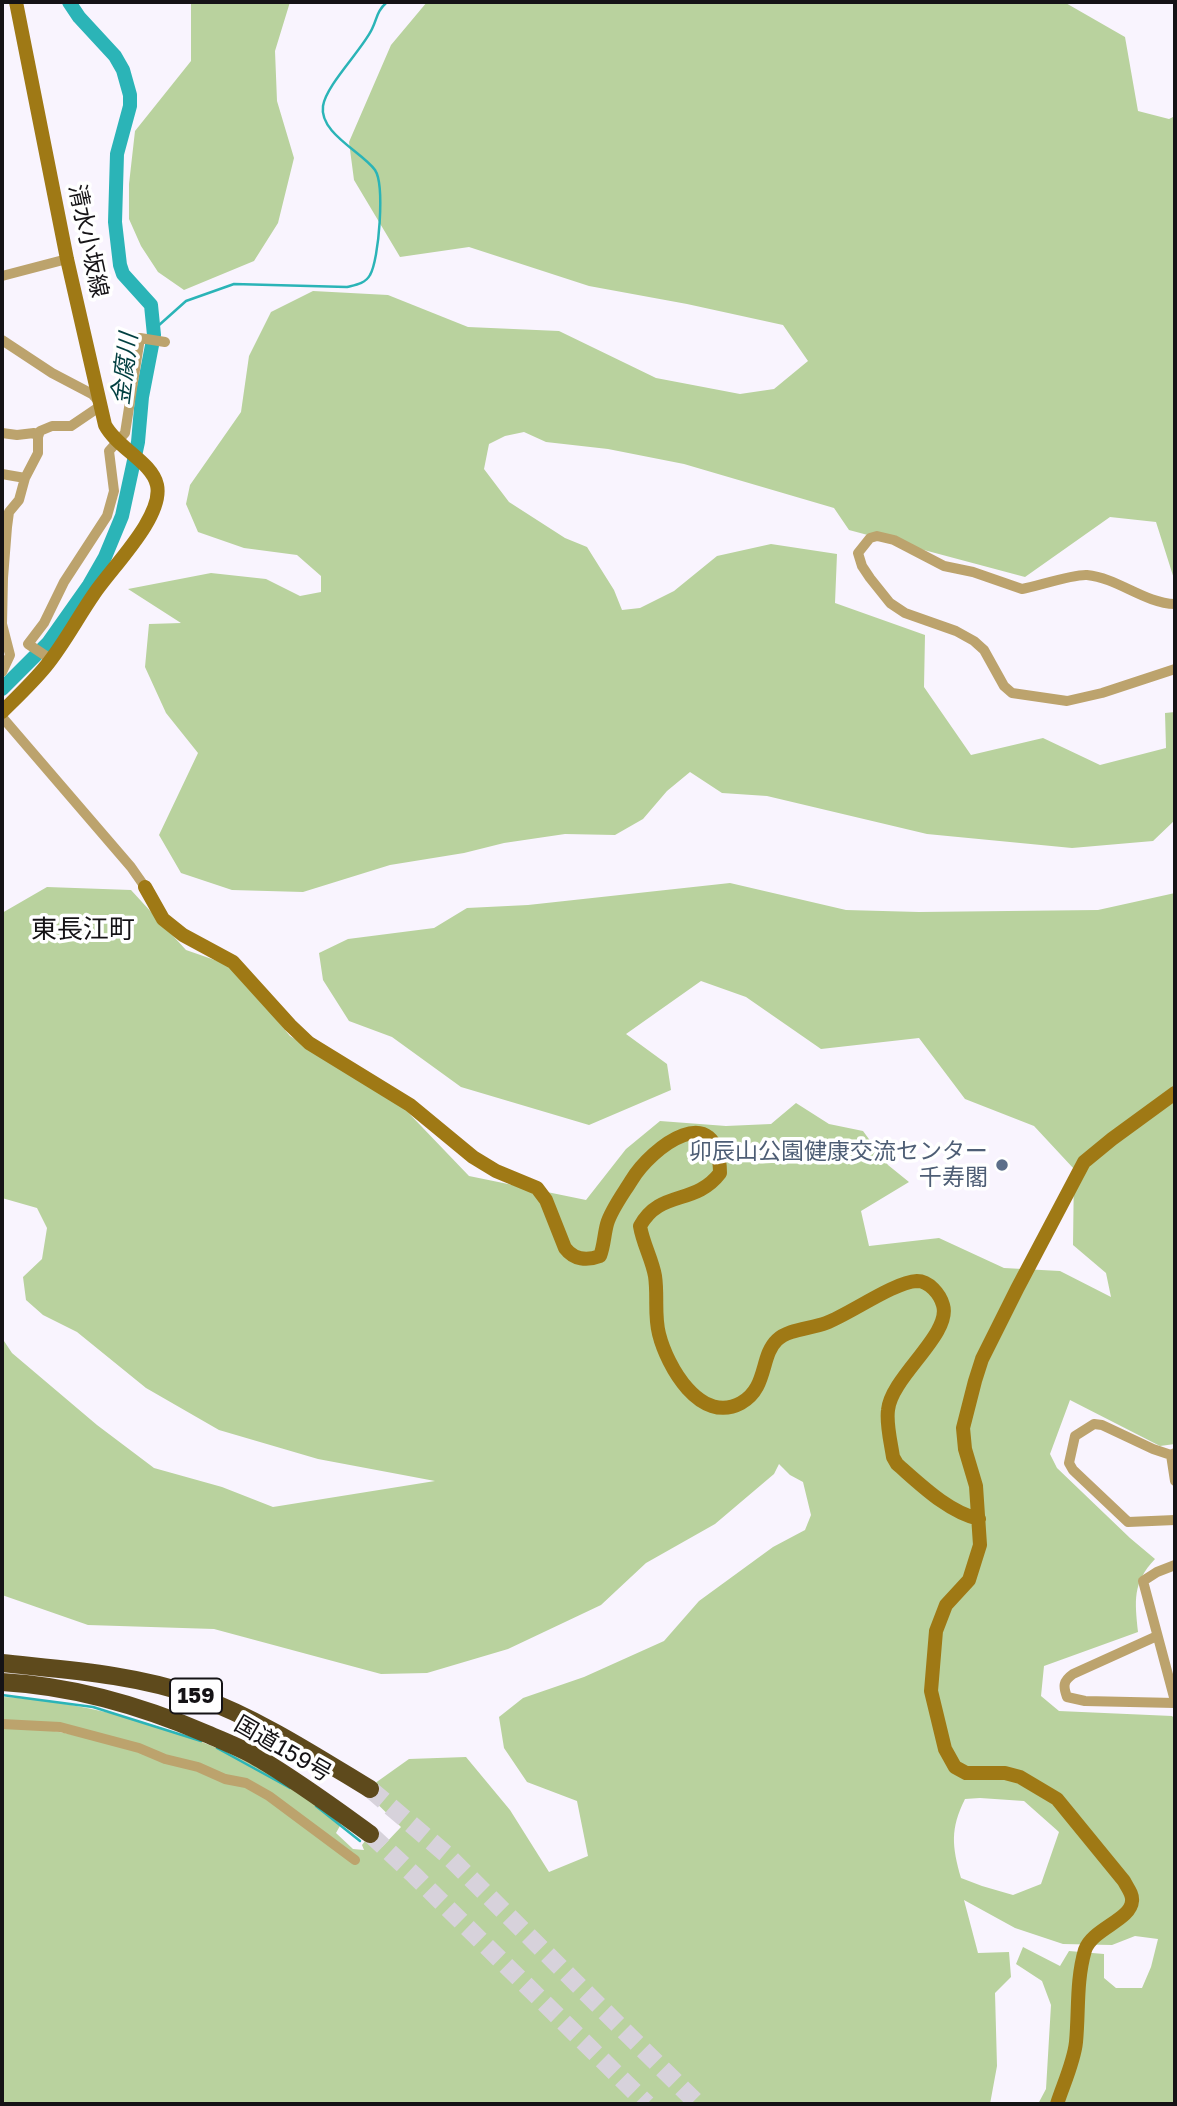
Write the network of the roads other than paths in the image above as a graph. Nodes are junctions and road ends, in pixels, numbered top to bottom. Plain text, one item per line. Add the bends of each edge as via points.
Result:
1 (16, 2) edge
2 (67, 259) junction
3 (2, 276) edge
4 (2, 340) edge
5 (165, 342) dead end
6 (102, 405) junction
7 (2, 433) edge
8 (38, 437) junction
9 (118, 444) junction
10 (2, 474) edge
11 (25, 478) junction
12 (1175, 604) edge
13 (49, 661) junction
14 (1175, 670) edge
15 (2, 672) edge
16 (2, 714) edge
17 (145, 887) joint
18 (1175, 1093) edge
19 (1173, 1454) edge
20 (1175, 1481) edge
21 (979, 1518) junction
22 (1175, 1520) edge
23 (1175, 1565) edge
24 (1157, 1636) junction
25 (2, 1663) edge
26 (3, 1683) edge
27 (1175, 1702) edge
28 (2, 1724) edge
29 (370, 1790) tunnel mouth
30 (370, 1834) tunnel mouth
31 (355, 1860) dead end
32 (1057, 2104) edge

1 - 2 street, 清水小坂線
2 - 3 street
2 - 6 street, 清水小坂線
4 - 6 street via 92,394
5 - 9 street via 140,338 125,433
6 - 8 street via 71,426 52,426
6 - 9 street, 清水小坂線 via 105,425
7 - 8 street via 34,433
8 - 11 street via 38,453
9 - 13 street via 109,451 114,491 107,516 28,644
9 - 13 street, 清水小坂線 via 145,466 157,485 156,500 136,542
10 - 11 street
11 - 15 street via 7,527 2,624 10,655
12 - 14 street via 1085,575 1012,588 944,566 877,536 865,542 858,553 866,572 890,603 974,641 1012,694 1067,701
13 - 16 street, 清水小坂線
16 - 17 street
17 - 21 street via 163,919 233,962 309,1043 410,1105 473,1157 537,1188 565,1248 578,1258 600,1256 613,1212 632,1178 652,1156 680,1136 708,1135 720,1154 720,1172 704,1189 654,1207 640,1226 655,1279 659,1335 675,1373 702,1401 723,1408 740,1403 756,1390 773,1344 783,1335 827,1323 891,1290 917,1281 926,1284 939,1296 943,1316 887,1410 892,1457 942,1500 965,1516
18 - 21 street via 1084,1161 982,1359 963,1428
19 - 20 street
19 - 22 street via 1094,1424 1075,1436 1069,1463 1128,1522
21 - 32 street via 980,1545 969,1580 946,1605 936,1631 931,1691 945,1749 955,1767 966,1773 1020,1777 1057,1800 1124,1881 1132,1901 1129,1910 1086,1947 1076,2001 1076,2044
23 - 24 street via 1143,1581
24 - 27 street
24 - 27 street via 1073,1674 1063,1686 1067,1697 1085,1701
25 - 29 highway, 国道159号 / 159 via 109,1675 195,1696 245,1716
26 - 30 highway, 国道159号 / 159 via 88,1695 177,1721 257,1757
28 - 31 street via 60,1727 246,1783

